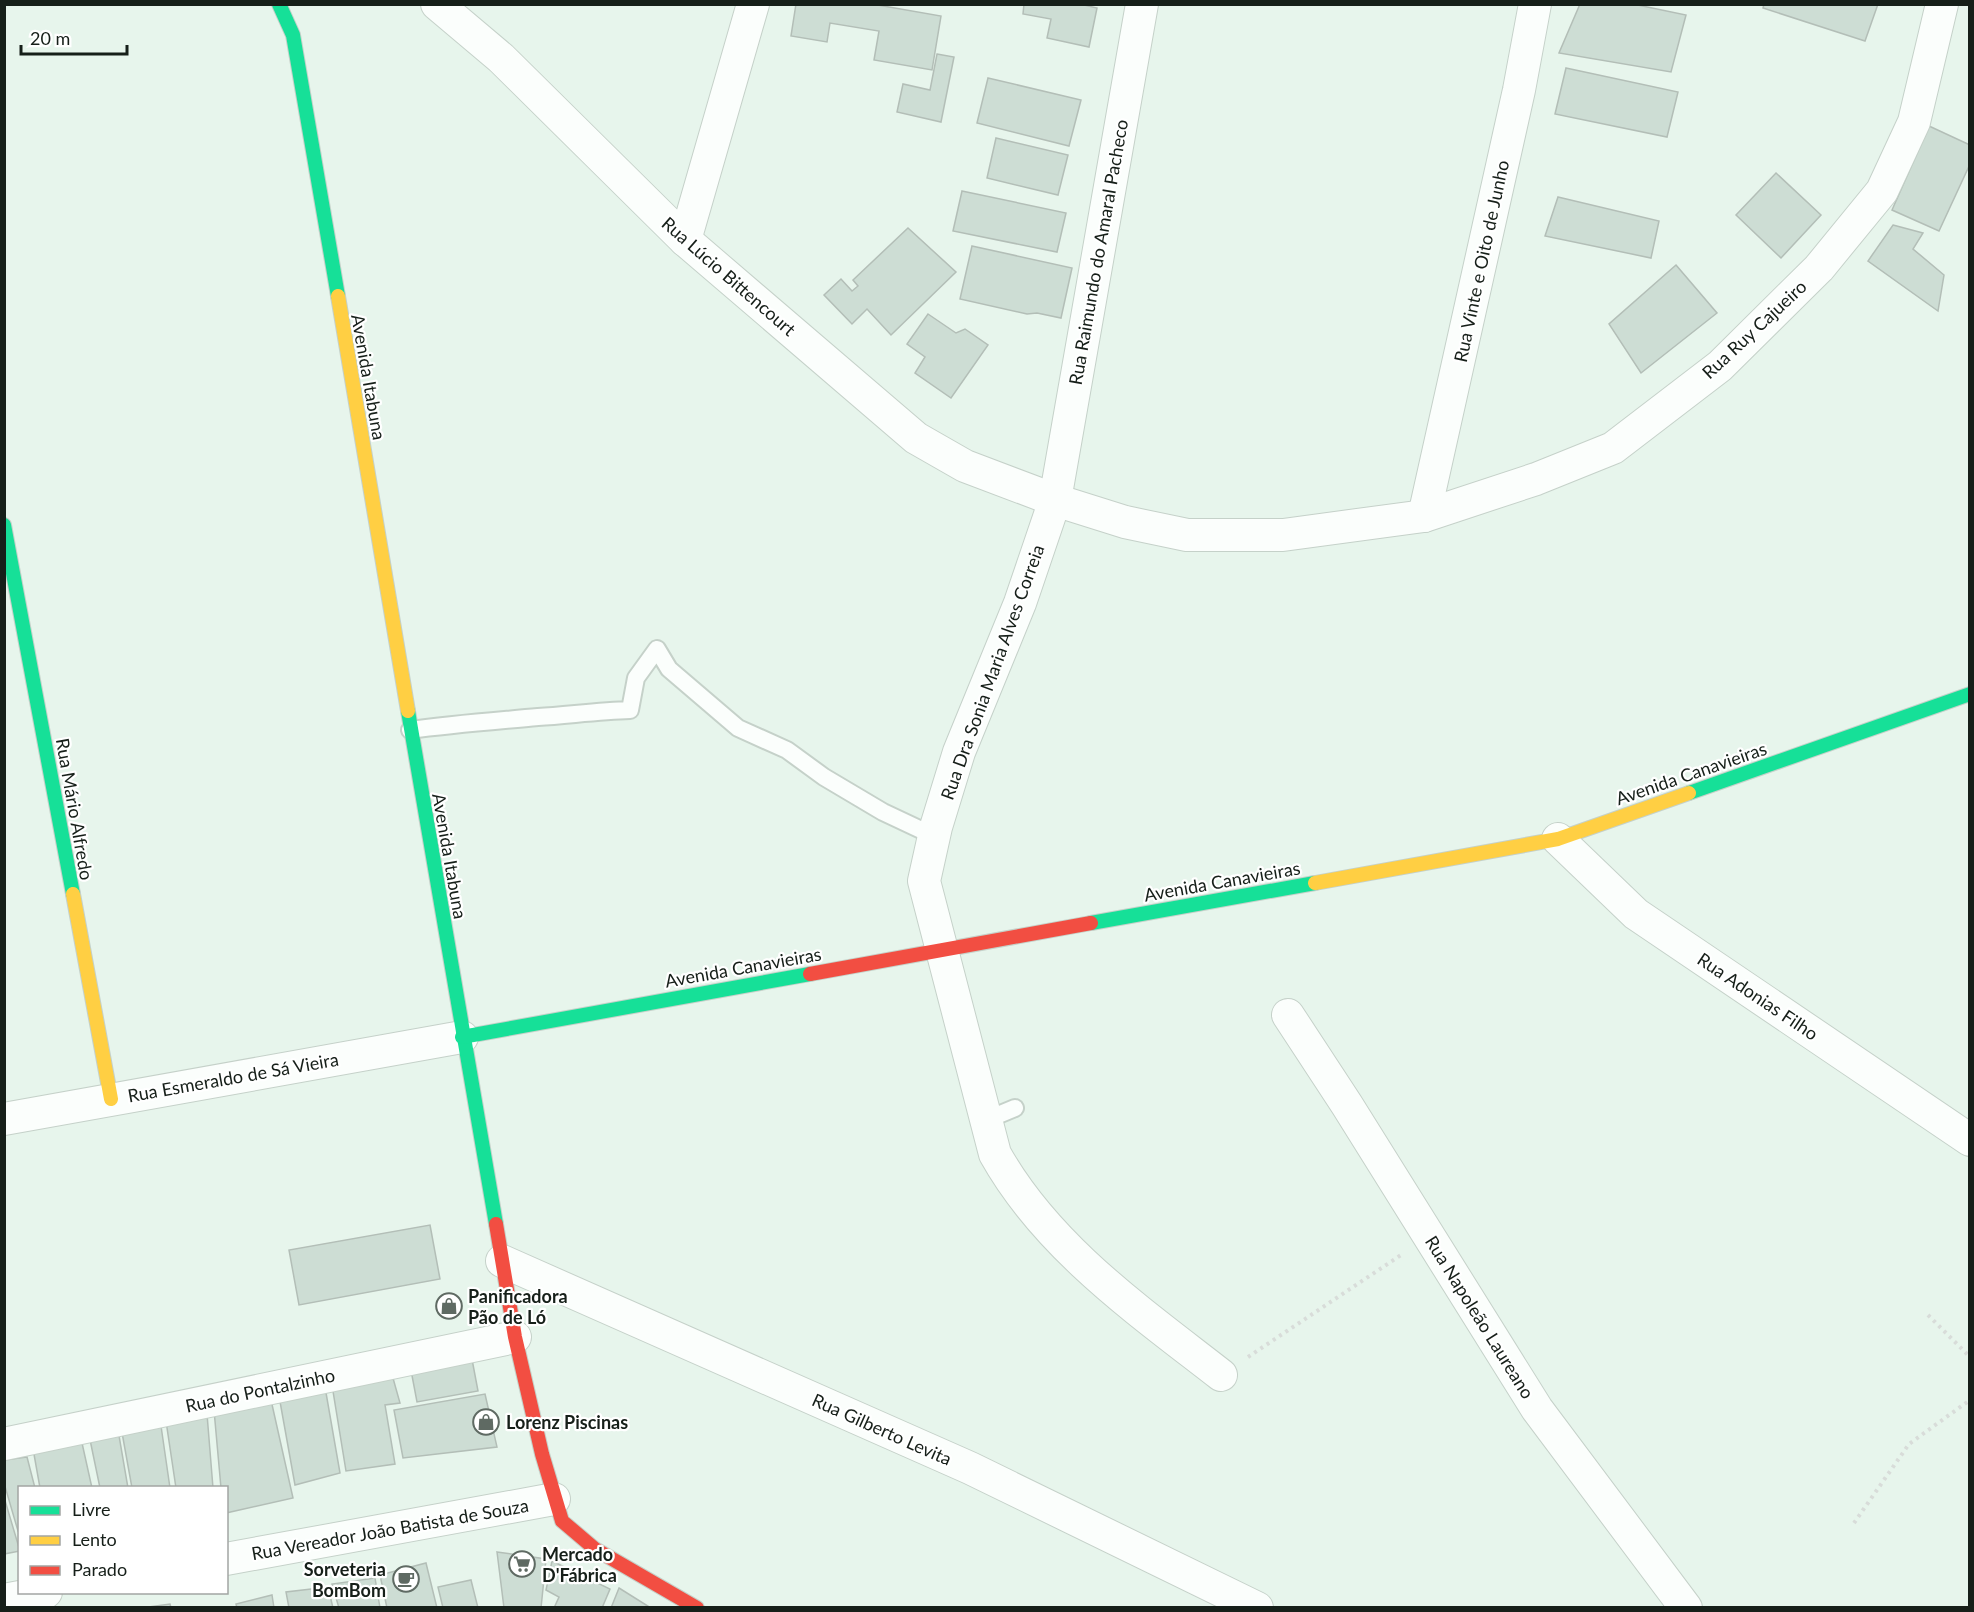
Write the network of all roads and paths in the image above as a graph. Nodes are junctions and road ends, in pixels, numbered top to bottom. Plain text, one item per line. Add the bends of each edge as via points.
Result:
1 (279, 4) edge
2 (296, 4) edge
3 (436, 4) edge
4 (753, 4) edge
5 (1142, 4) edge
6 (1535, 4) edge
7 (1942, 4) edge
8 (293, 35) junction
9 (685, 240) junction
10 (1055, 501) junction
11 (1424, 516) junction
12 (4, 525) edge
13 (1970, 694) edge
14 (410, 730) junction
15 (934, 836) junction
16 (1558, 839) junction
17 (942, 950) junction
18 (1288, 1015) dead end
19 (462, 1036) junction
20 (111, 1099) junction
21 (1015, 1108) dead end
22 (4, 1119) edge
23 (986, 1120) junction
24 (1970, 1140) edge
25 (1430, 1236) junction
26 (502, 1262) junction
27 (1928, 1315) dead end
28 (514, 1337) junction
29 (1970, 1357) edge
30 (1221, 1375) joint
31 (1970, 1400) edge
32 (4, 1444) edge
33 (554, 1499) junction
34 (1854, 1523) dead end
35 (228, 1559) edge
36 (40, 1594) edge
37 (4, 1600) edge
38 (697, 1608) edge
39 (1257, 1608) edge
40 (1686, 1608) edge

1 - 8 main road, Avenida Itabuna
2 - 8 main road, Avenida Itabuna
3 - 9 street, Rua Lúcio Bittencourt via 501,58
4 - 9 street
5 - 10 street, Rua Raimundo do Amaral Pacheco
6 - 11 street, Rua Vinte e Oito de Junho
7 - 11 street, Rua Ruy Cajueiro via 1914,122 1882,191 1819,268 1737,350 1613,448 1536,479
8 - 14 main road, Avenida Itabuna
9 - 10 street, Rua Lúcio Bittencourt via 916,438 964,466
10 - 11 street, Rua Ruy Cajueiro via 1187,535 1282,535
10 - 15 street, Rua Dra Sonia Maria Alves Correia via 1020,603 959,752
12 - 20 main road, Rua Mário Alfredo
13 - 16 main road, Avenida Canavieiras
14 - 15 lane via 630,710 636,678 657,650 669,669 738,728 787,750 833,783
14 - 19 main road, Avenida Itabuna
15 - 17 street, Rua Dra Sonia Maria Alves Correia via 924,881
16 - 17 main road, Avenida Canavieiras
16 - 24 street, Rua Adonias Filho via 1636,914
17 - 19 main road, Avenida Canavieiras
17 - 23 street, Rua Dra Sonia Maria Alves Correia
18 - 25 street, Rua Napoleão Laureano
19 - 20 street, Rua Esmeraldo de Sá Vieira
19 - 26 main road, Avenida Itabuna
20 - 22 street, Rua Esmeraldo de Sá Vieira
21 - 23 lane
23 - 30 street, Rua Dra Sonia Maria Alves Correia via 995,1154 1011,1183 1054,1233 1127,1302
25 - 30 path
25 - 40 street, Rua Napoleão Laureano via 1537,1409
26 - 28 main road, Avenida Itabuna
26 - 39 street, Rua Gilberto Levita via 970,1468
27 - 29 path
28 - 32 street, Rua do Pontalzinho
28 - 33 main road, Avenida Itabuna
31 - 34 path via 1909,1444
33 - 35 street, Rua Vereador João Batista de Souza
33 - 38 main road, Avenida Itabuna via 562,1521 595,1549
36 - 37 street

